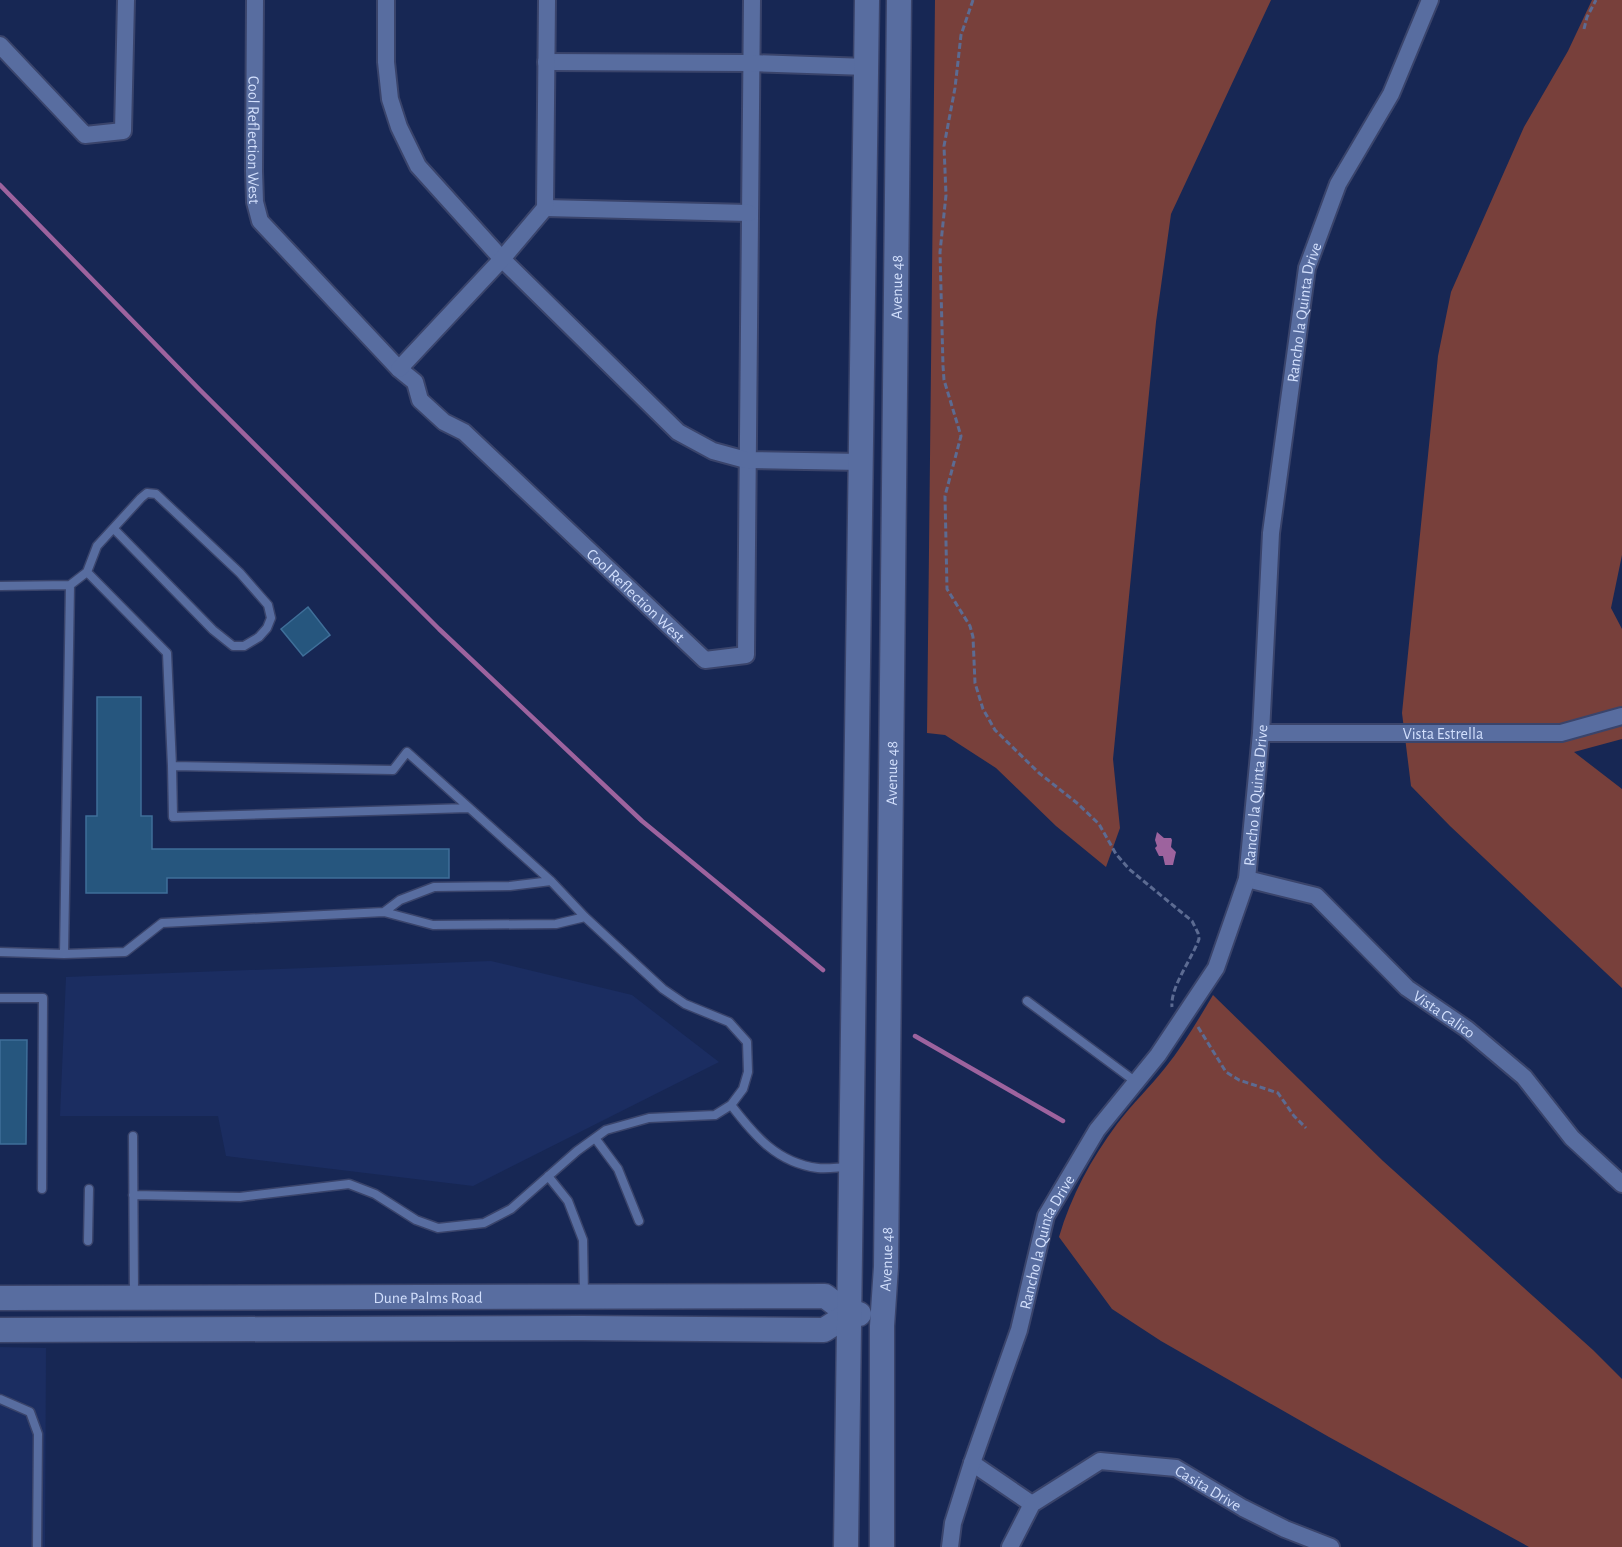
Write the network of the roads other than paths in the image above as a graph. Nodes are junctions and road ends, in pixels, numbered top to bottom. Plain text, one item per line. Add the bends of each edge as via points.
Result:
1 (126, 0) edge
2 (255, 0) edge
3 (386, 0) edge
4 (547, 0) edge
5 (752, 0) edge
6 (867, 0) edge
7 (899, 0) edge
8 (1430, 0) edge
9 (0, 45) edge
10 (546, 62) junction
11 (751, 63) junction
12 (867, 67) junction
13 (545, 208) junction
14 (749, 213) junction
15 (897, 253) junction
16 (502, 259) junction
17 (399, 369) junction
18 (746, 460) junction
19 (862, 462) junction
20 (894, 462) junction
21 (114, 529) junction
22 (87, 572) junction
23 (70, 585) junction
24 (0, 586) edge
25 (1622, 716) edge
26 (1261, 733) junction
27 (171, 766) junction
28 (468, 808) junction
29 (1247, 879) junction
30 (550, 881) junction
31 (384, 912) junction
32 (585, 917) junction
33 (0, 952) edge
34 (64, 954) junction
35 (0, 998) edge
36 (1027, 1001) dead end
37 (1136, 1082) junction
38 (730, 1105) junction
39 (133, 1136) dead end
40 (595, 1138) junction
41 (851, 1167) junction
42 (548, 1176) junction
43 (1622, 1184) edge
44 (42, 1189) dead end
45 (89, 1189) dead end
46 (133, 1195) junction
47 (639, 1221) dead end
48 (88, 1241) dead end
49 (134, 1297) junction
50 (427, 1297) junction
51 (584, 1297) junction
52 (0, 1298) edge
53 (883, 1313) junction
54 (849, 1314) junction
55 (493, 1328) junction
56 (0, 1330) edge
57 (56, 1330) junction
58 (341, 1330) junction
59 (0, 1399) edge
60 (972, 1463) junction
61 (1032, 1503) junction
62 (37, 1547) edge
63 (846, 1547) edge
64 (882, 1547) edge
65 (950, 1547) edge
66 (1010, 1547) edge
67 (1331, 1547) edge

1 - 9 street via 123,131 85,135
2 - 17 street, Cool Reflection West via 254,171 260,221
3 - 16 street via 386,62 390,99 399,127 418,166
4 - 10 street
5 - 11 street, Cool Reflection West
6 - 12 main road, Avenue 48
7 - 15 main road, Avenue 48
8 - 26 street, Rancho la Quinta Drive via 1391,94 1338,184 1307,268 1271,533
10 - 11 street
10 - 13 street
11 - 12 street
11 - 14 street, Cool Reflection West
12 - 15 main road via 878,67 885,75 884,202
12 - 19 main road, Avenue 48
13 - 14 street
13 - 16 street
14 - 18 street, Cool Reflection West
15 - 20 main road, Avenue 48
16 - 17 street
16 - 18 street via 678,432 713,451
17 - 18 street, Cool Reflection West via 415,382 420,400 428,408 464,432 705,660 746,656
18 - 19 street
19 - 20 main road
19 - 41 main road, Avenue 48
20 - 53 main road, Avenue 48
21 - 21 lane via 233,646 253,642 267,628 271,618 268,605 240,573 156,495 147,493
21 - 22 lane via 97,546
22 - 23 lane
22 - 27 lane via 167,653
23 - 24 lane
23 - 34 lane
25 - 26 street, Vista Estrella via 1561,733
26 - 29 street, Rancho la Quinta Drive
27 - 28 lane via 393,770 406,752
27 - 28 lane via 173,817
28 - 30 lane
29 - 37 street, Rancho la Quinta Drive via 1216,968
29 - 43 street, Vista Calico via 1316,896 1407,988 1467,1029 1524,1077 1572,1138
30 - 31 lane via 434,887 400,900
30 - 32 lane
31 - 32 lane via 434,925 556,924
31 - 34 lane via 162,923 125,952
32 - 38 lane via 663,989 685,1004 729,1022 747,1042 748,1072 743,1089
33 - 34 lane
35 - 44 lane via 43,998
36 - 37 lane
37 - 60 street, Rancho la Quinta Drive via 1097,1130 1046,1216 1019,1330
38 - 40 lane via 715,1115 649,1118 606,1130
38 - 41 lane via 776,1153 789,1161 819,1168
39 - 46 lane
40 - 42 lane
40 - 47 lane via 618,1169
41 - 54 main road, Avenue 48
42 - 46 lane via 511,1209 484,1223 438,1228 349,1184 240,1197
42 - 51 lane via 568,1201 583,1240
45 - 48 lane
46 - 49 lane
49 - 50 main road, Dune Palms Road
49 - 52 main road, Dune Palms Road
49 - 57 main road via 125,1314
50 - 51 main road, Dune Palms Road
50 - 58 main road via 352,1312 344,1318
51 - 54 main road, Dune Palms Road via 825,1296
51 - 55 main road via 571,1313
53 - 54 main road
53 - 64 main road, Avenue 48
54 - 55 main road, Dune Palms Road via 824,1330
54 - 63 main road, Avenue 48
55 - 58 main road, Dune Palms Road
56 - 57 main road, Dune Palms Road
57 - 58 main road, Dune Palms Road
59 - 62 lane via 30,1412 38,1434
60 - 61 street
60 - 65 street, Rancho la Quinta Drive via 953,1523
61 - 66 street
61 - 67 street, Casita Drive via 1100,1461 1176,1468 1243,1508

